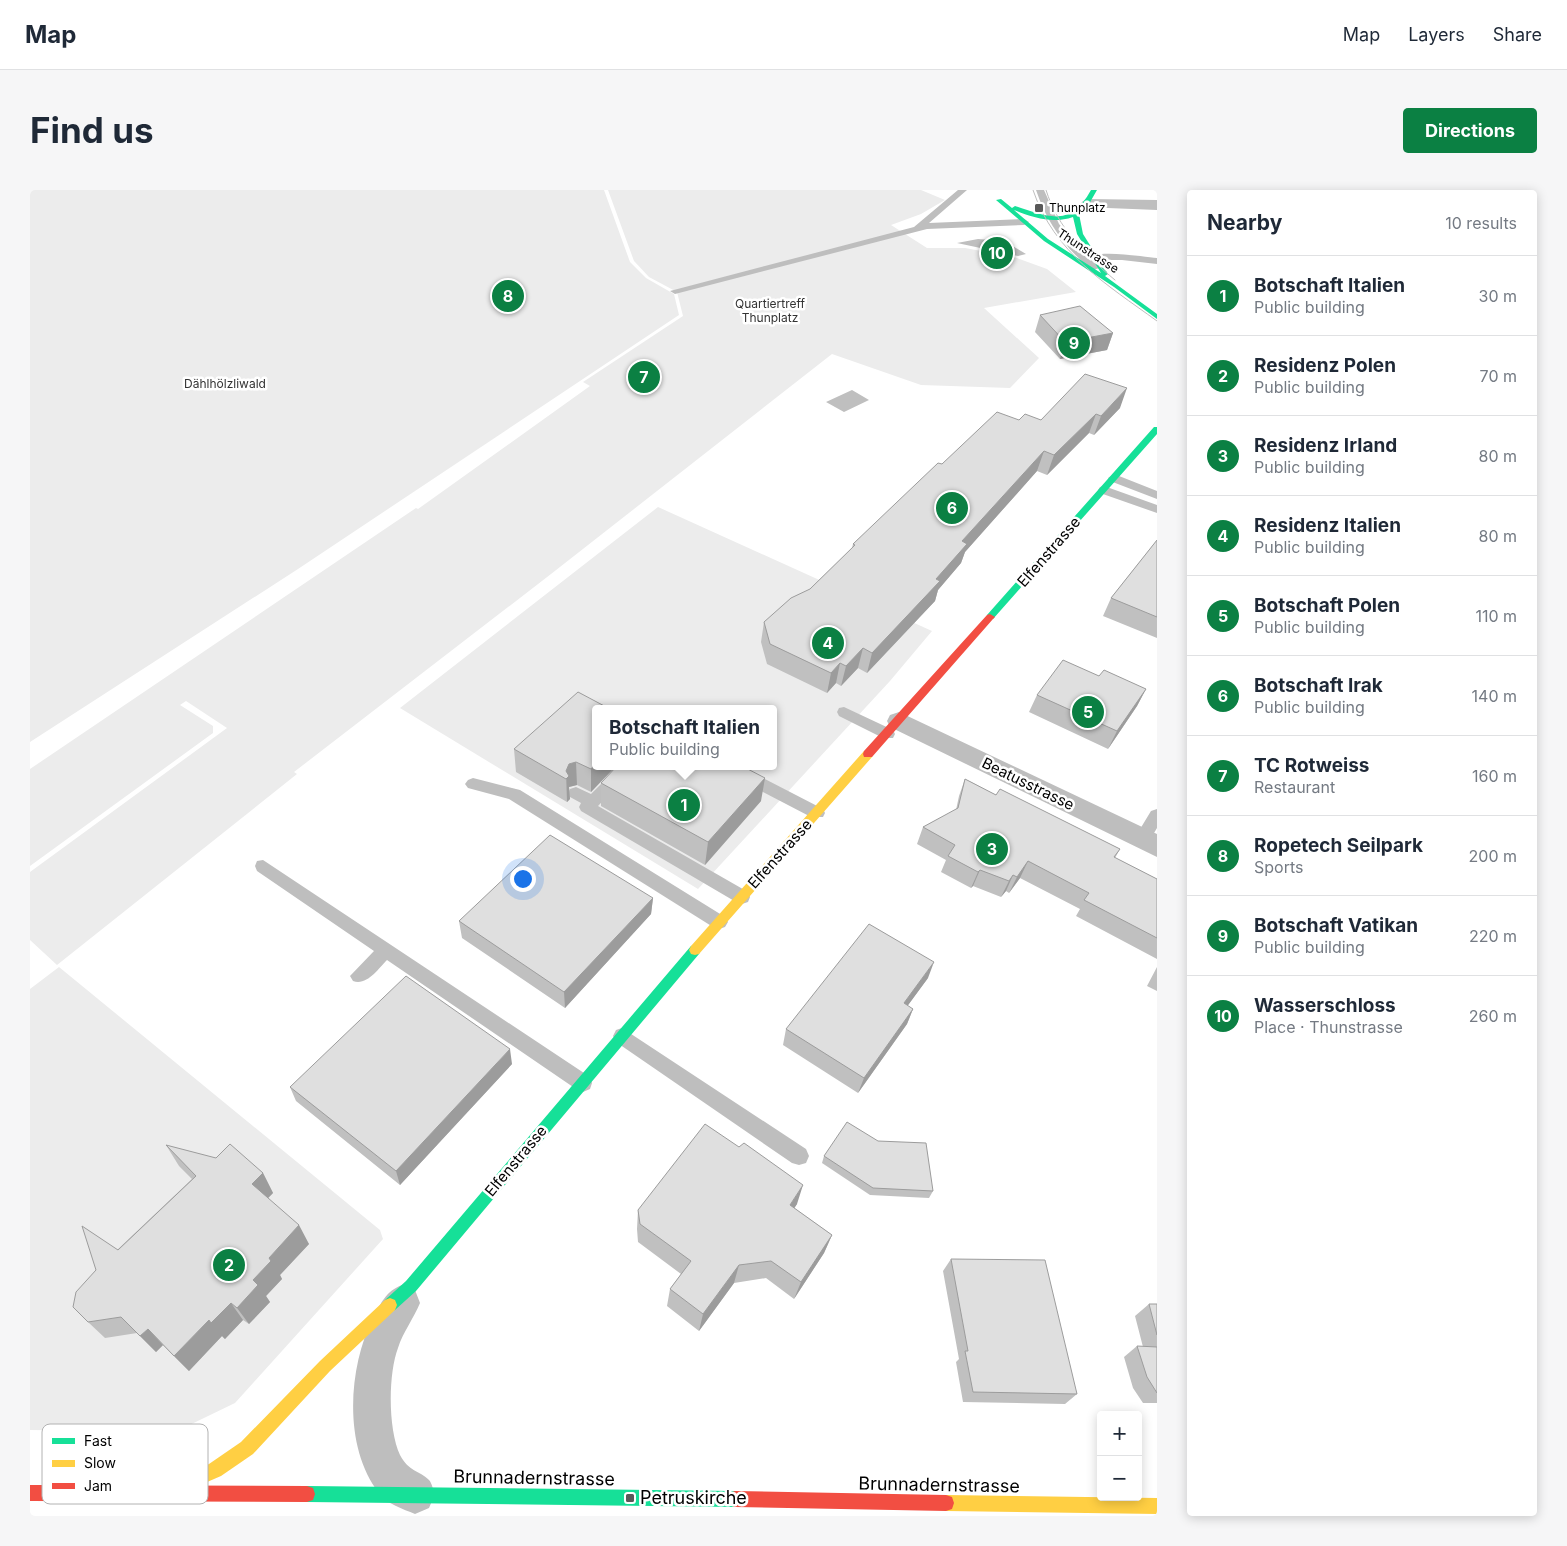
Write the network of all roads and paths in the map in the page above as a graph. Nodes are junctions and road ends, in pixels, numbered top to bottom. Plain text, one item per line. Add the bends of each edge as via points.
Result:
1 (963, 190) edge
2 (990, 190) edge
3 (1040, 190) edge
4 (1114, 190) edge
5 (1091, 197) edge
6 (999, 200) junction
7 (1157, 200) edge
8 (1157, 205) edge
9 (1076, 214) junction
10 (1052, 220) junction
11 (1024, 222) junction
12 (911, 230) junction
13 (1094, 258) junction
14 (1157, 261) edge
15 (1116, 286) junction
16 (675, 292) dead end
17 (1157, 317) edge
18 (1157, 430) edge
19 (1114, 478) junction
20 (1104, 490) junction
21 (1157, 495) edge
22 (1157, 509) edge
23 (844, 712) dead end
24 (894, 728) junction
25 (626, 770) edge
26 (734, 770) edge
27 (473, 784) dead end
28 (576, 793) dead end
29 (592, 802) junction
30 (817, 813) junction
31 (1157, 815) edge
32 (1150, 842) edge
33 (263, 866) dead end
34 (742, 896) junction
35 (719, 922) junction
36 (386, 950) junction
37 (359, 976) dead end
38 (622, 1036) junction
39 (583, 1083) junction
40 (799, 1156) dead end
41 (411, 1286) junction
42 (208, 1473) edge
43 (208, 1494) edge
44 (415, 1494) junction
45 (480, 1505) edge
46 (1157, 1506) edge
47 (712, 1507) edge

1 - 12 lane via 934,216
2 - 6 street
3 - 10 lane
4 - 7 street
5 - 8 street
5 - 9 street
6 - 10 street via 1029,214
6 - 11 street, Thunstrasse
9 - 10 street
9 - 13 street, Thunstrasse via 1078,229
10 - 15 lane via 1069,244
11 - 12 lane via 958,223
11 - 15 street, Thunstrasse
12 - 16 lane
13 - 14 lane
13 - 15 street, Thunstrasse
15 - 17 street, Thunstrasse
18 - 19 street, Elfenstrasse
19 - 20 street, Elfenstrasse
19 - 21 lane
20 - 22 lane
20 - 24 street, Elfenstrasse
23 - 24 lane
24 - 30 street, Elfenstrasse
24 - 32 street, Beatusstrasse
25 - 29 lane
26 - 30 lane
27 - 35 lane via 514,794
28 - 29 lane
29 - 34 lane via 586,807
30 - 34 street, Elfenstrasse
31 - 32 lane
33 - 36 lane
34 - 35 street, Elfenstrasse
35 - 38 street, Elfenstrasse
36 - 37 lane
36 - 39 lane
38 - 39 street, Elfenstrasse
38 - 40 lane
39 - 41 street, Elfenstrasse
41 - 42 street, Elfenstrasse via 325,1366 247,1448
41 - 44 street, Elfenstrasse via 377,1354 371,1410 388,1471 396,1482
43 - 44 street, Brunnadernstrasse
44 - 45 street, Brunnadernstrasse
45 - 47 street, Brunnadernstrasse
46 - 47 street, Brunnadernstrasse

